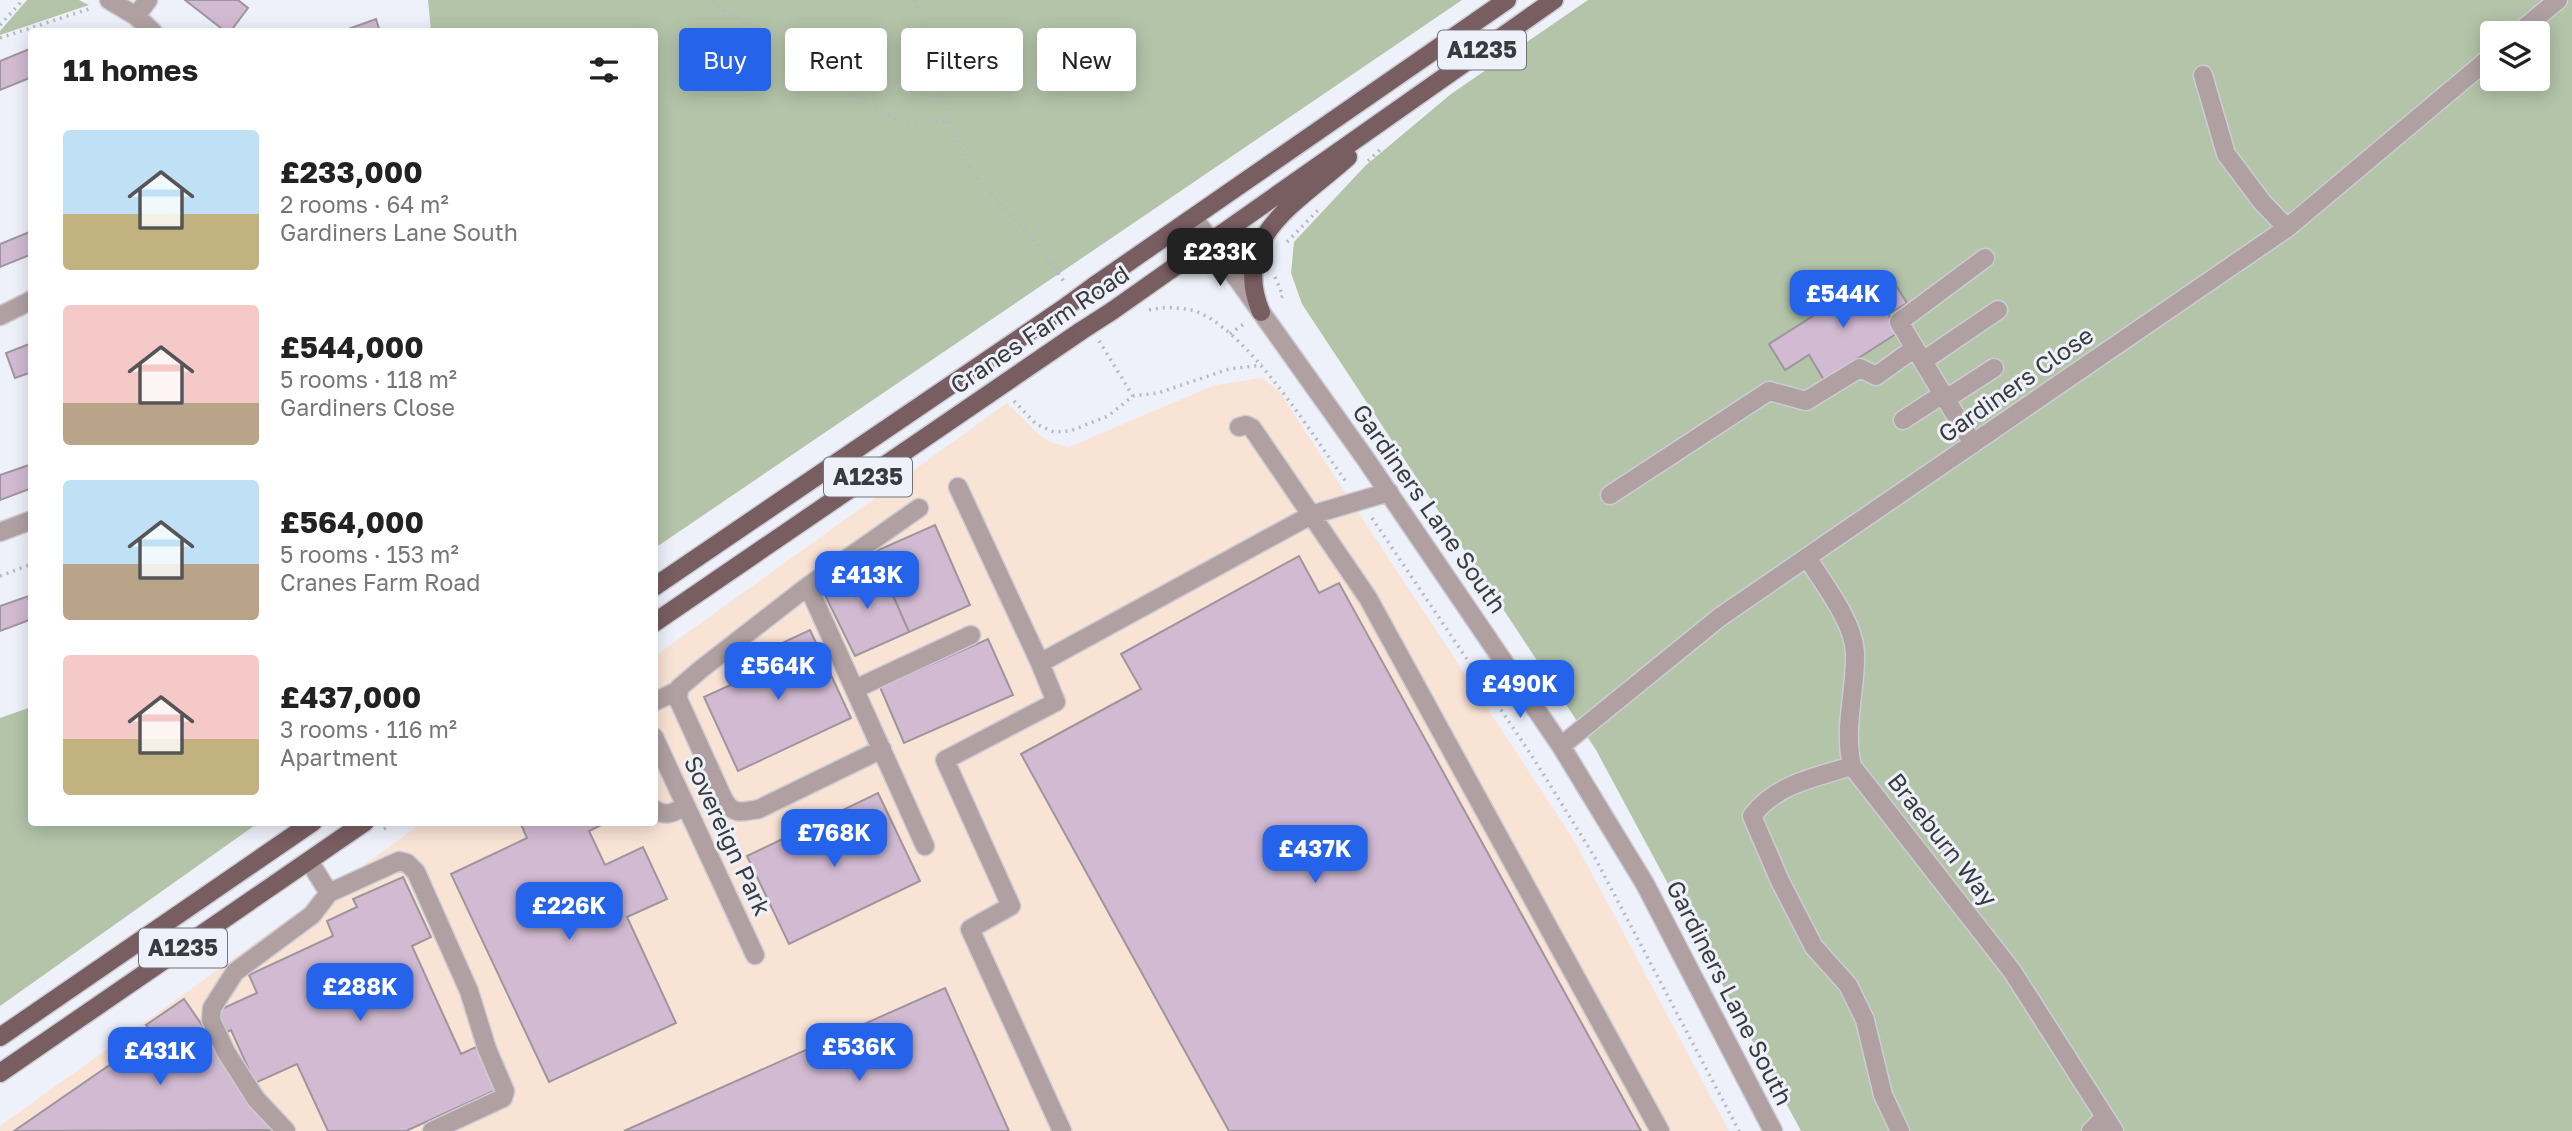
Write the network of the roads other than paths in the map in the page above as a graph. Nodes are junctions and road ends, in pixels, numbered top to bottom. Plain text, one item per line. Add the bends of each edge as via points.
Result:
1 (148, 0) edge
2 (1507, 0) edge
3 (1554, 0) edge
4 (2558, 0) edge
5 (103, 3) edge
6 (136, 16) junction
7 (2533, 21) edge
8 (149, 28) edge
9 (2480, 66) edge
10 (2203, 75) dead end
11 (1410, 100) junction
12 (1194, 218) junction
13 (2287, 228) junction
14 (1211, 242) junction
15 (1985, 258) dead end
16 (28, 302) edge
17 (1998, 310) dead end
18 (1261, 312) junction
19 (0, 316) edge
20 (1919, 354) junction
21 (1994, 369) dead end
22 (1944, 396) junction
23 (1903, 420) dead end
24 (1239, 427) dead end
25 (1973, 444) junction
26 (958, 487) dead end
27 (1389, 492) junction
28 (1610, 495) dead end
29 (919, 508) dead end
30 (1311, 515) junction
31 (28, 521) edge
32 (0, 531) edge
33 (1807, 557) junction
34 (658, 584) edge
35 (808, 586) junction
36 (658, 620) edge
37 (971, 635) dead end
38 (1040, 663) junction
39 (855, 689) junction
40 (677, 691) junction
41 (658, 700) edge
42 (658, 746) edge
43 (1561, 746) junction
44 (882, 749) junction
45 (1852, 765) junction
46 (686, 806) junction
47 (658, 812) edge
48 (307, 826) edge
49 (359, 826) edge
50 (925, 846) dead end
51 (309, 861) junction
52 (330, 893) junction
53 (755, 955) dead end
54 (0, 1037) edge
55 (0, 1073) edge
56 (2109, 1125) edge
57 (286, 1131) edge
58 (432, 1131) edge
59 (1062, 1131) edge
60 (1660, 1131) edge
61 (1773, 1131) edge
62 (1899, 1131) edge
63 (2091, 1131) edge

1 - 6 street
2 - 12 main road, Cranes Farm Road / A1235
3 - 11 main road, Cranes Farm Road / A1235
4 - 7 street
5 - 6 street
6 - 8 street
9 - 13 street, Gardiners Close
10 - 13 street via 2226,154
11 - 14 main road, Cranes Farm Road / A1235
11 - 18 main road, A1235 via 1268,228 1252,265 1251,282
12 - 14 street, Gardiners Lane South
12 - 34 main road, Cranes Farm Road / A1235, bridge
13 - 25 street, Gardiners Close
14 - 18 street, Gardiners Lane South
14 - 36 main road, Cranes Farm Road / A1235, bridge via 1112,311 1089,334
15 - 20 street via 1899,322
16 - 19 street
17 - 20 street
18 - 27 street, Gardiners Lane South
20 - 22 street
20 - 28 street via 1876,376 1860,368 1805,401 1769,391
21 - 22 street
22 - 23 street
22 - 25 street
24 - 30 street via 1252,428
25 - 33 street, Gardiners Close
26 - 38 street
27 - 30 street
27 - 43 street, Gardiners Lane South
29 - 35 street
30 - 38 street
30 - 60 street via 1368,598
31 - 32 street
33 - 43 street, Gardiners Close via 1720,617
33 - 45 street, Braeburn Way via 1849,626 1855,652 1848,749
35 - 39 street
35 - 40 street
37 - 39 street
38 - 59 street via 1056,702 945,760 1011,905 970,929
39 - 44 street
40 - 41 street
40 - 44 street via 723,798 737,812 759,809
42 - 46 street, Sovereign Park
43 - 61 street, Gardiners Lane South via 1646,884
44 - 50 street
45 - 56 street, Braeburn Way via 2012,971
45 - 62 street via 1788,786 1763,801 1752,816 1814,947 1854,996 1865,1020 1883,1095
46 - 47 street via 670,814
46 - 53 street, Sovereign Park
48 - 54 main road, A1235
49 - 51 main road, A1235
51 - 52 street
51 - 55 main road, A1235
52 - 57 street via 312,915 234,972 212,1008 211,1020 226,1052 256,1099
52 - 58 street via 400,861 407,863 416,872 470,990 505,1091 503,1098
56 - 63 street

